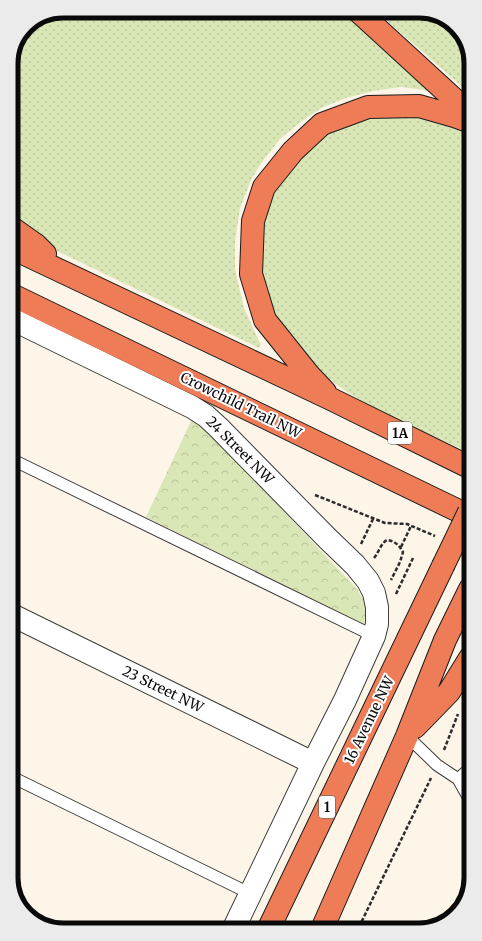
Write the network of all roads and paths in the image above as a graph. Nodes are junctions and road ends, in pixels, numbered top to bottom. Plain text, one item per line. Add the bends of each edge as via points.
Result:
1 (366, 18) edge
2 (464, 107) edge
3 (464, 120) edge
4 (18, 232) edge
5 (18, 251) edge
6 (70, 276) junction
7 (18, 298) edge
8 (18, 322) edge
9 (331, 399) junction
10 (18, 462) edge
11 (464, 465) edge
12 (312, 494) dead end
13 (464, 514) edge
14 (373, 519) junction
15 (464, 522) edge
16 (360, 547) dead end
17 (401, 547) junction
18 (371, 558) dead end
19 (413, 558) dead end
20 (388, 585) dead end
21 (391, 590) dead end
22 (396, 592) junction
23 (395, 596) dead end
24 (464, 602) edge
25 (18, 618) edge
26 (374, 636) junction
27 (464, 668) edge
28 (459, 711) dead end
29 (407, 736) junction
30 (313, 763) junction
31 (437, 765) junction
32 (464, 774) edge
33 (458, 779) junction
34 (18, 780) edge
35 (464, 790) edge
36 (251, 894) junction
37 (236, 923) edge
38 (271, 923) edge
39 (325, 923) edge
40 (362, 923) edge

1 - 2 highway
3 - 9 highway via 419,106 368,107 322,124 293,151 264,187 254,221 251,274 265,320
4 - 6 highway
5 - 6 highway
6 - 9 highway
7 - 13 highway, Crowchild Trail NW
8 - 26 street, 24 Street NW via 206,416 368,581 377,607
9 - 11 highway, 1A
10 - 26 lane
12 - 14 path
14 - 16 path
14 - 17 path via 413,526
15 - 38 highway, 16 Avenue NW / 1, bridge
17 - 18 path via 387,540 375,558
17 - 20 path via 404,552
19 - 22 path
21 - 22 path
22 - 23 path
24 - 29 highway
25 - 30 street, 23 Street NW
26 - 30 street
27 - 29 highway via 449,692
28 - 31 path
29 - 31 lane
29 - 39 highway
30 - 36 street
31 - 33 lane
31 - 40 path
32 - 33 lane
33 - 35 lane
34 - 36 lane
36 - 37 street

